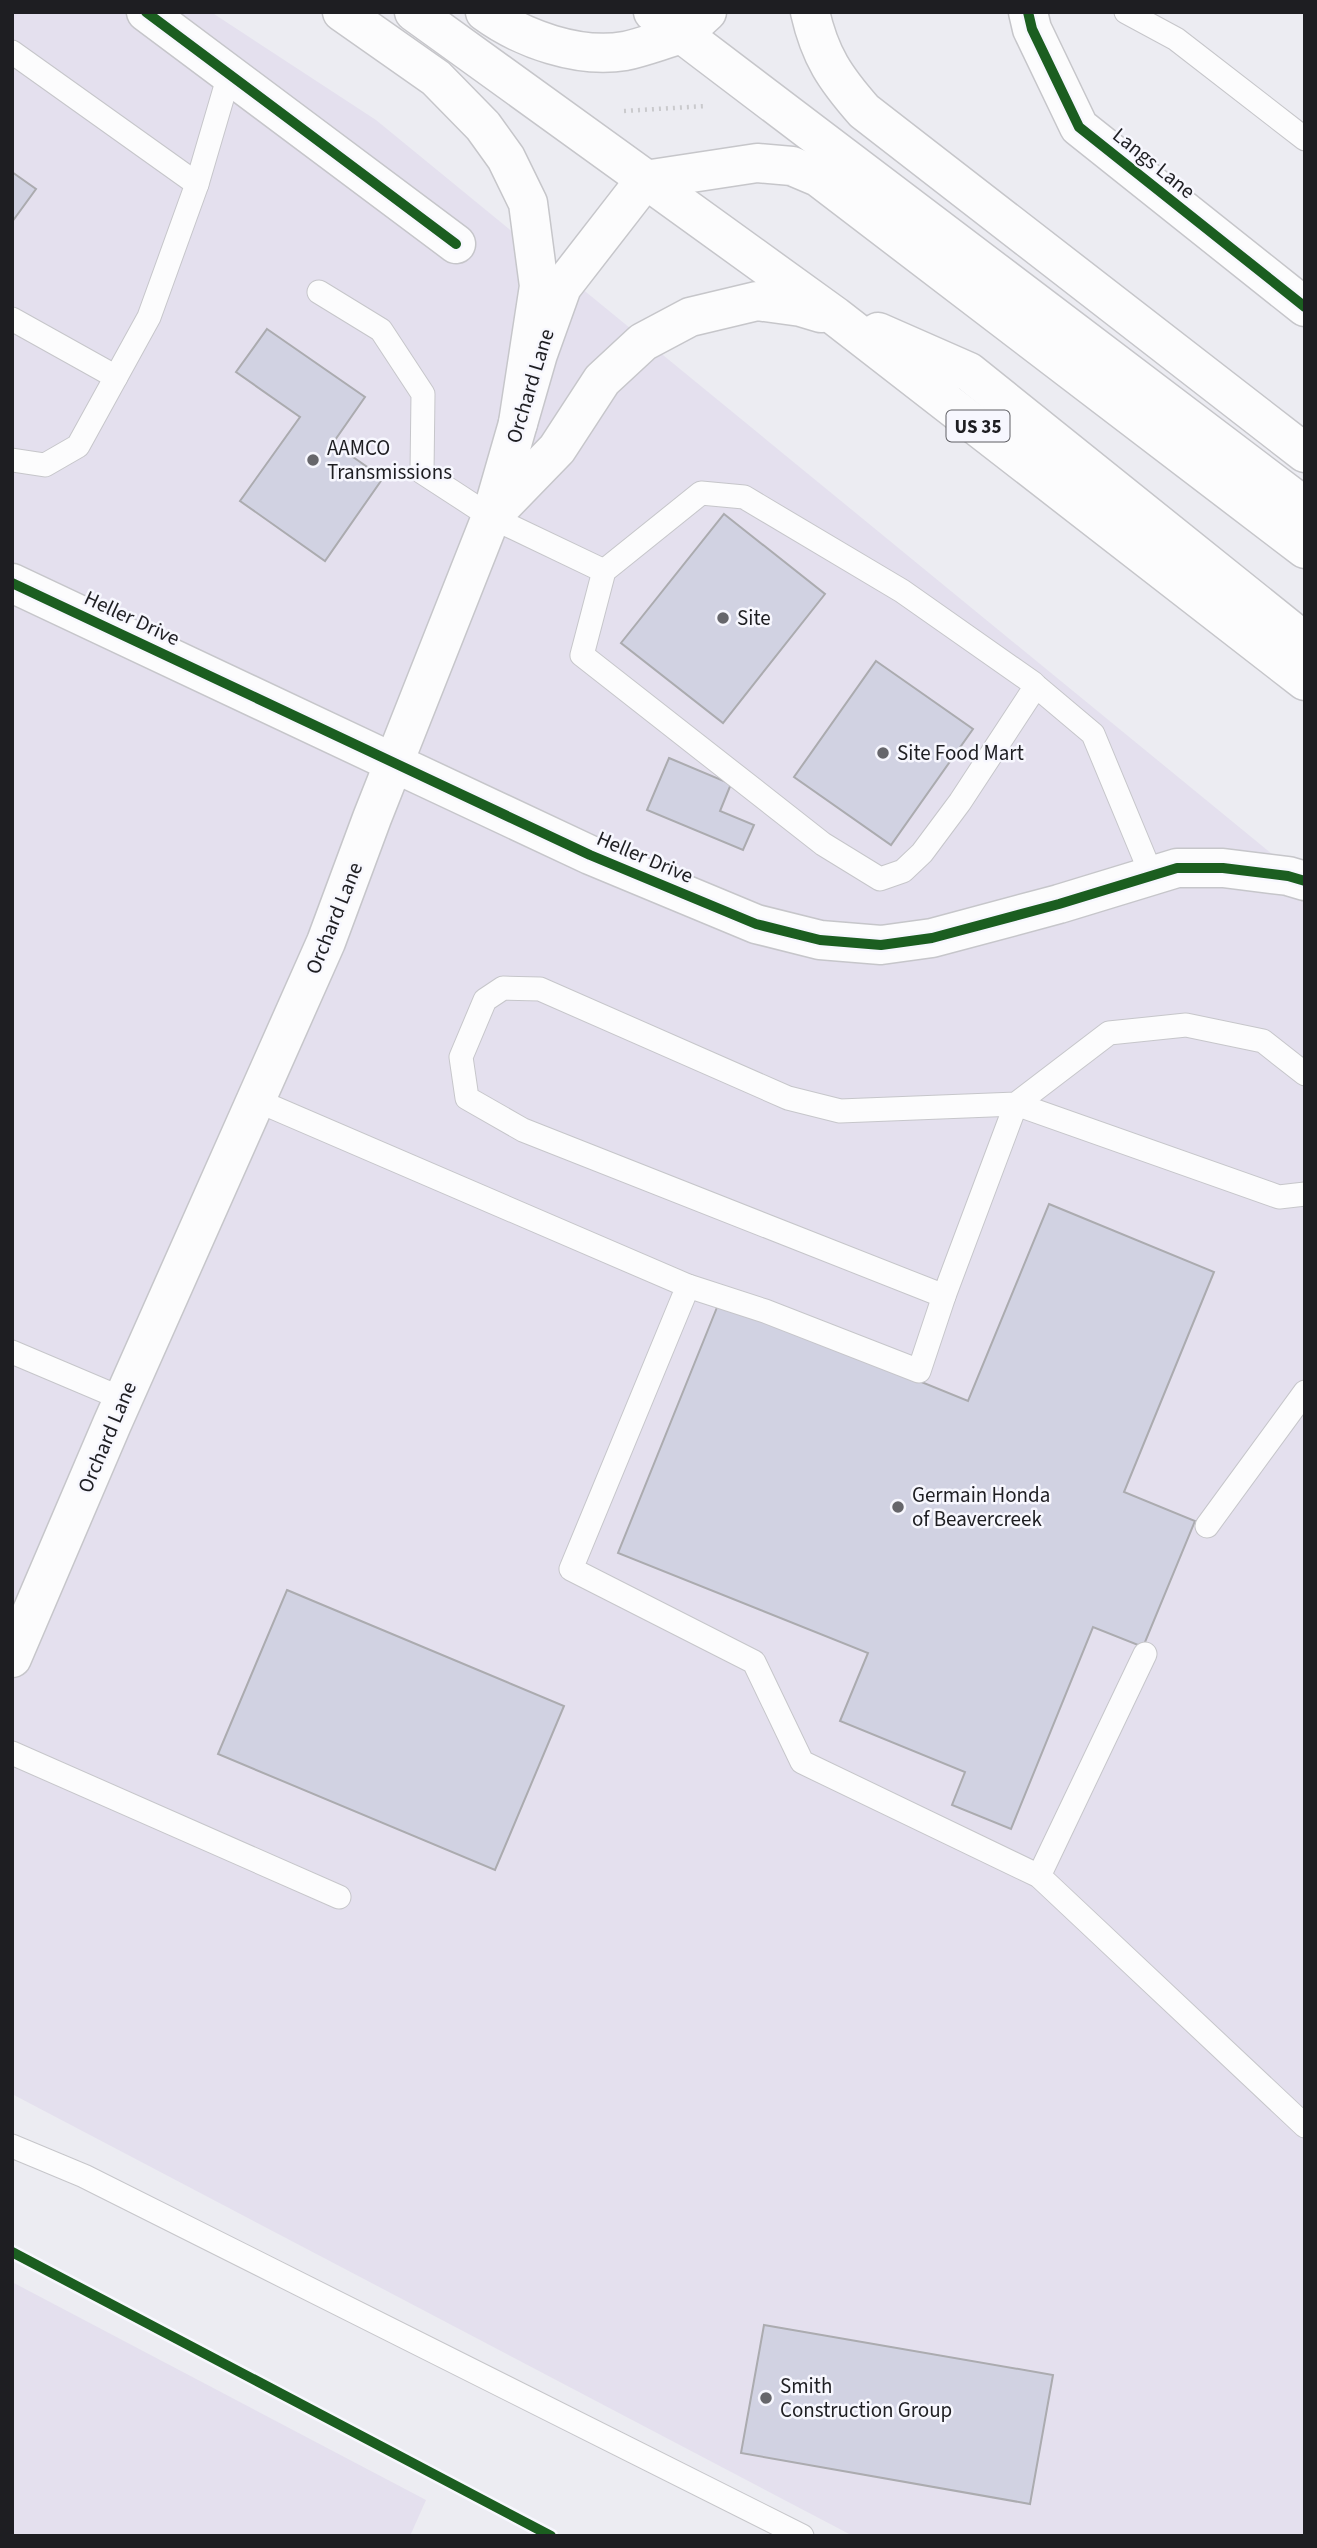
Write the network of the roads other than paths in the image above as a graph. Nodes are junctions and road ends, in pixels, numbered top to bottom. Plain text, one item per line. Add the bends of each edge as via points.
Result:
1 (146, 12) edge
2 (342, 12) edge
3 (414, 12) edge
4 (485, 12) edge
5 (810, 12) edge
6 (1028, 12) edge
7 (1126, 12) edge
8 (681, 19) edge
9 (12, 52) edge
10 (229, 75) junction
11 (1305, 139) edge
12 (645, 180) junction
13 (197, 184) junction
14 (456, 244) dead end
15 (319, 292) dead end
16 (1305, 307) edge
17 (835, 316) junction
18 (12, 319) edge
19 (117, 377) junction
20 (517, 422) junction
21 (1305, 453) edge
22 (12, 460) edge
23 (1305, 508) edge
24 (492, 517) junction
25 (1305, 549) edge
26 (604, 571) junction
27 (12, 583) edge
28 (1305, 642) edge
29 (1305, 681) edge
30 (1036, 686) junction
31 (394, 763) junction
32 (1152, 876) junction
33 (1305, 881) edge
34 (1305, 1074) edge
35 (256, 1100) junction
36 (1016, 1104) junction
37 (1305, 1194) edge
38 (688, 1286) junction
39 (944, 1296) junction
40 (12, 1352) edge
41 (1305, 1392) edge
42 (123, 1399) junction
43 (1207, 1525) dead end
44 (1145, 1654) dead end
45 (12, 1658) edge
46 (12, 1753) edge
47 (1039, 1876) junction
48 (339, 1897) dead end
49 (1305, 2126) edge
50 (12, 2146) edge
51 (802, 2536) edge

1 - 10 main road
2 - 20 main road via 436,78 483,126 506,158 528,203 539,286
3 - 12 main road, US 35
4 - 8 main road via 506,28 579,53 624,51
5 - 21 main road via 828,66 864,111
6 - 16 main road, Langs Lane via 1079,127
7 - 11 lane via 1176,39
8 - 23 main road
9 - 13 lane
10 - 13 lane
10 - 14 main road
12 - 17 main road, US 35
12 - 20 main road, Orchard Lane via 562,287
12 - 25 main road via 757,163 792,166 818,177
13 - 19 lane via 149,317
15 - 24 lane via 381,330 423,394 422,472
17 - 24 main road via 757,301 690,317 643,342 602,380 557,449
17 - 28 main road via 969,372
17 - 29 main road, US 35
18 - 19 lane
19 - 22 lane via 78,446 45,465
20 - 24 main road, Orchard Lane
24 - 26 lane
24 - 31 main road, Orchard Lane
26 - 30 lane via 701,493 744,497 902,591
26 - 30 lane via 582,655 823,844 880,879 903,871 922,853
27 - 31 main road, Heller Drive
30 - 32 lane via 1093,734
31 - 32 main road, Heller Drive via 590,855 743,919 820,940 881,945 932,938
31 - 35 main road, Orchard Lane via 326,942
32 - 33 main road, Heller Drive via 1177,868 1223,868
34 - 36 lane via 1263,1041 1186,1025 1109,1033
35 - 38 lane
35 - 42 main road, Orchard Lane
36 - 37 lane via 1279,1197
36 - 39 lane
36 - 39 lane via 840,1111 788,1098 540,989 503,988 485,1000 461,1056 467,1098 523,1130
38 - 39 lane via 919,1371
38 - 47 lane via 571,1569 754,1662 802,1762
40 - 42 lane
41 - 43 lane
42 - 45 main road, Orchard Lane
44 - 47 lane
46 - 48 lane
47 - 49 lane
50 - 51 lane via 84,2176

